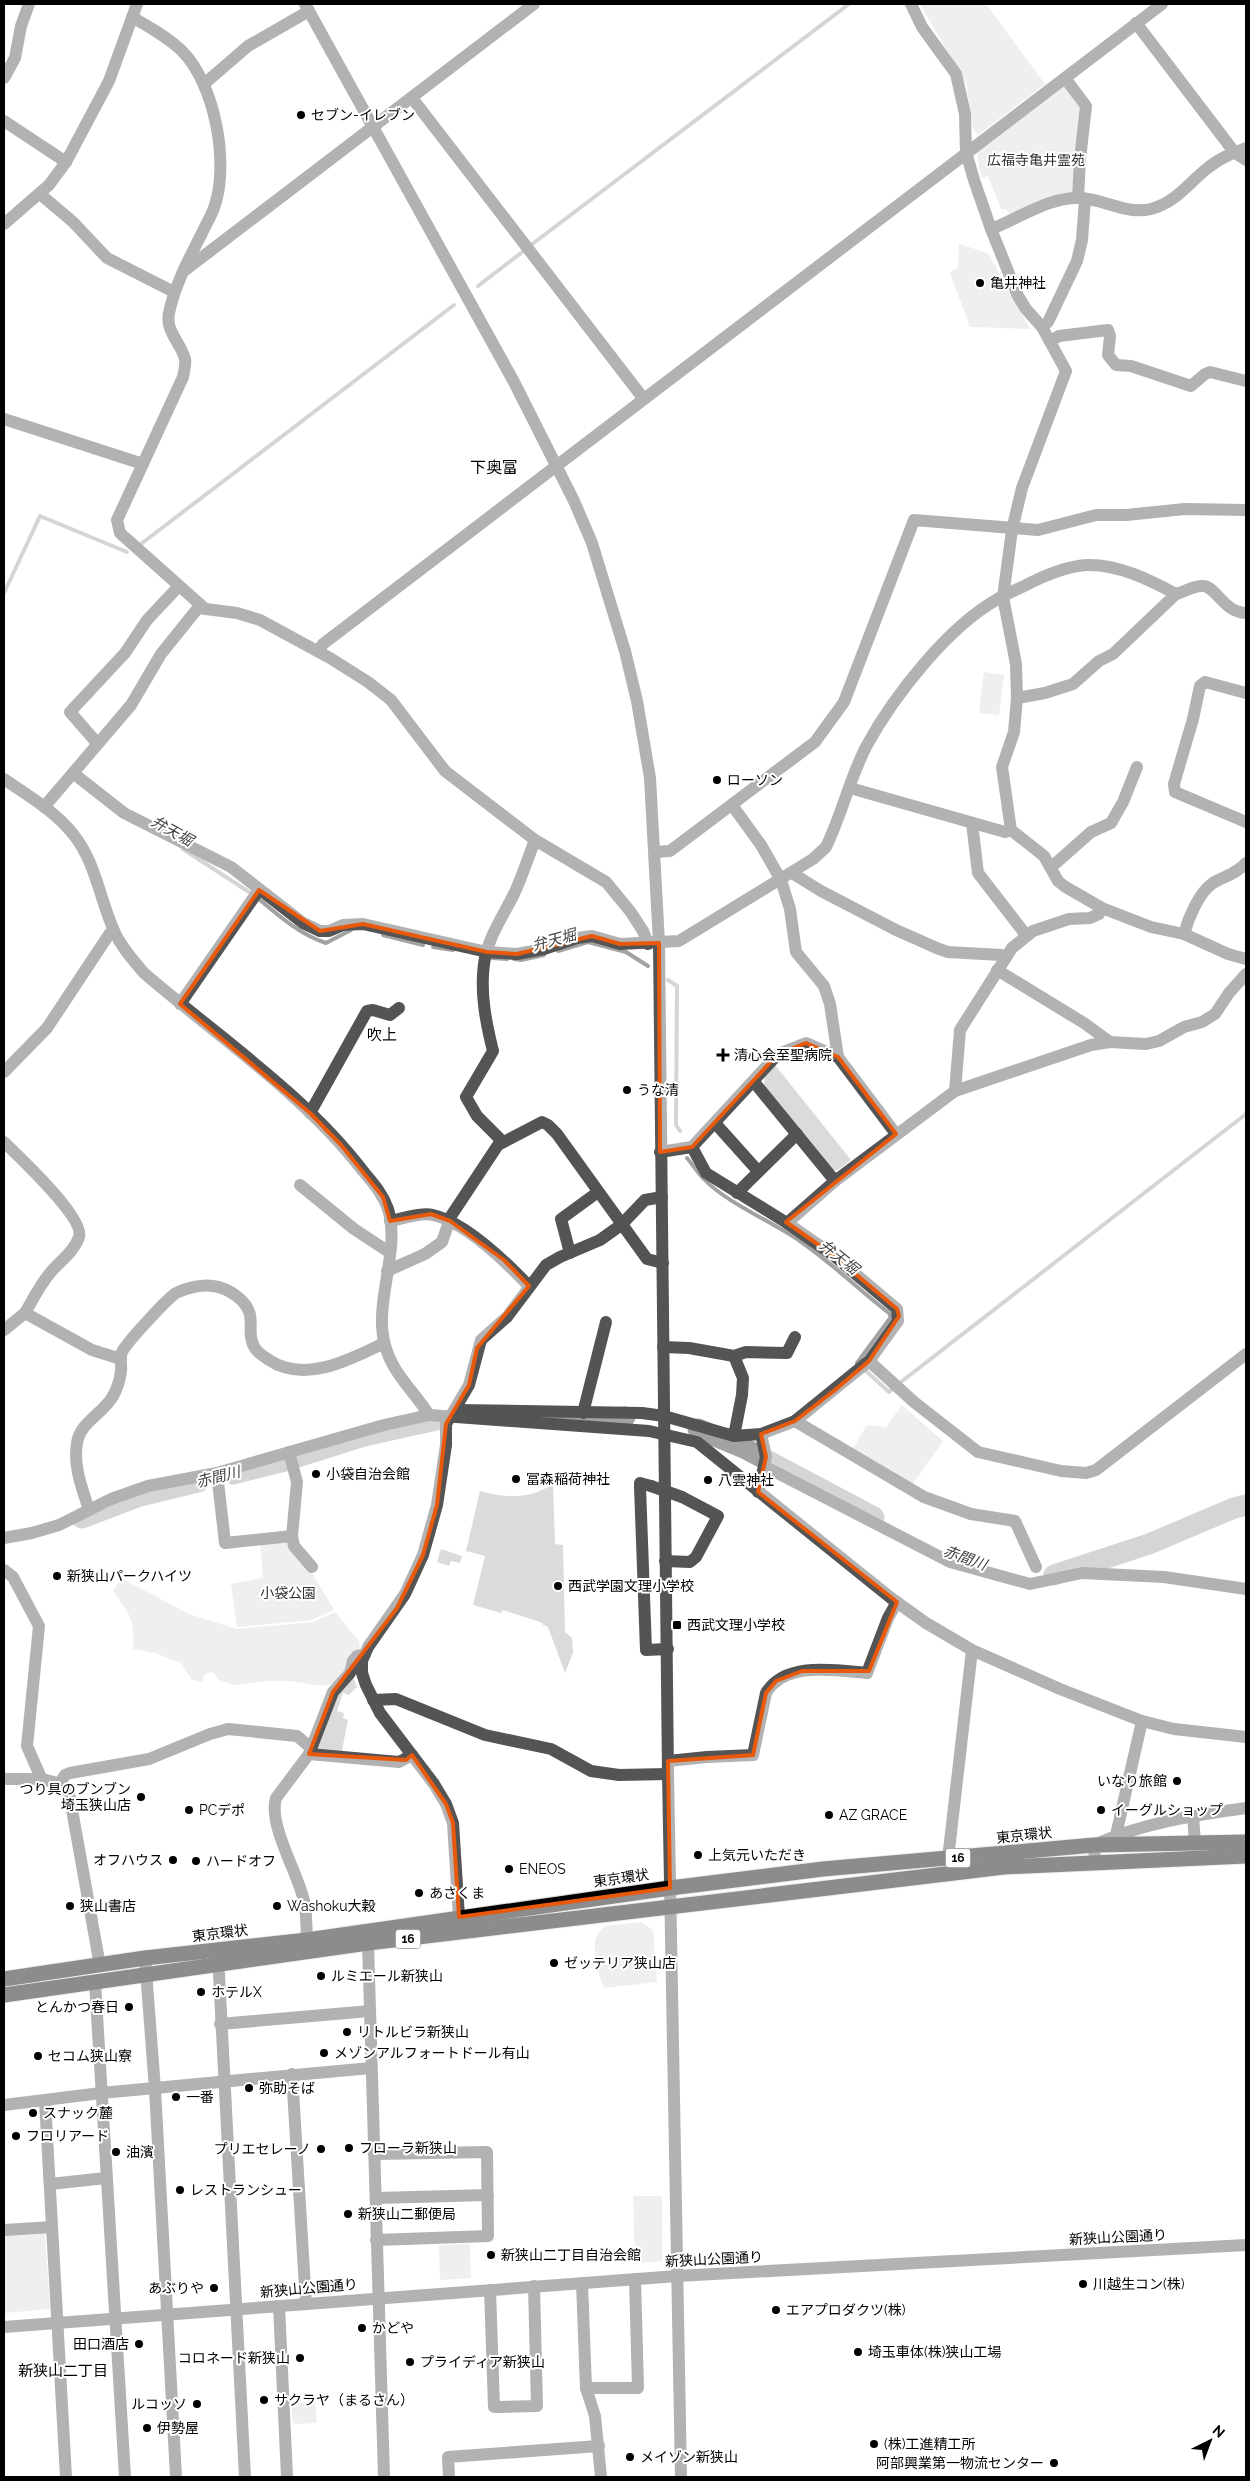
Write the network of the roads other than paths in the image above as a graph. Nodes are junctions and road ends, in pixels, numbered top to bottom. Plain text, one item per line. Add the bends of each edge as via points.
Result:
1 (29, 4) edge
2 (137, 4) edge
3 (534, 4) edge
4 (911, 4) edge
5 (1162, 4) edge
6 (307, 7) edge
7 (132, 17) junction
8 (1136, 23) junction
9 (4, 78) edge
10 (1065, 78) junction
11 (204, 84) junction
12 (412, 98) junction
13 (4, 121) edge
14 (372, 127) junction
15 (1240, 150) edge
16 (966, 152) junction
17 (1246, 160) edge
18 (66, 162) junction
19 (40, 194) junction
20 (1082, 199) junction
21 (4, 224) edge
22 (991, 229) junction
23 (182, 273) junction
24 (174, 292) junction
25 (1042, 328) junction
26 (1050, 341) junction
27 (1246, 381) edge
28 (643, 398) junction
29 (4, 419) edge
30 (144, 464) junction
31 (558, 465) junction
32 (1246, 510) edge
33 (1012, 530) junction
34 (179, 586) junction
35 (1176, 594) junction
36 (1004, 597) junction
37 (203, 607) junction
38 (1246, 613) edge
39 (318, 651) junction
40 (1246, 693) edge
41 (1017, 698) junction
42 (97, 743) junction
43 (1137, 767) dead end
44 (73, 773) junction
45 (4, 779) edge
46 (850, 788) junction
47 (732, 805) junction
48 (44, 807) junction
49 (1246, 822) edge
50 (972, 823) junction
51 (1010, 830) junction
52 (535, 840) junction
53 (656, 852) junction
54 (1246, 863) edge
55 (1050, 866) junction
56 (792, 873) junction
57 (781, 880) junction
58 (259, 890) junction
59 (1102, 908) junction
60 (114, 932) junction
61 (1184, 934) junction
62 (1026, 935) junction
63 (654, 944) junction
64 (487, 952) junction
65 (1004, 958) junction
66 (1246, 959) edge
67 (997, 970) junction
68 (1246, 974) edge
69 (180, 1004) junction
70 (399, 1008) dead end
71 (1110, 1042) junction
72 (838, 1057) junction
73 (4, 1072) edge
74 (754, 1082) junction
75 (955, 1091) junction
76 (310, 1113) junction
77 (714, 1123) junction
78 (797, 1134) junction
79 (896, 1134) junction
80 (502, 1141) junction
81 (4, 1142) edge
82 (692, 1147) junction
83 (660, 1152) junction
84 (758, 1171) junction
85 (835, 1181) junction
86 (300, 1185) dead end
87 (598, 1192) junction
88 (736, 1192) junction
89 (662, 1197) junction
90 (390, 1221) junction
91 (450, 1221) junction
92 (787, 1223) junction
93 (621, 1225) junction
94 (390, 1252) junction
95 (570, 1253) junction
96 (663, 1263) junction
97 (387, 1271) junction
98 (529, 1286) junction
99 (25, 1312) junction
100 (606, 1322) dead end
101 (4, 1330) edge
102 (795, 1337) dead end
103 (384, 1343) junction
104 (663, 1347) junction
105 (1246, 1354) edge
106 (734, 1356) junction
107 (121, 1359) junction
108 (864, 1365) junction
109 (453, 1413) junction
110 (577, 1413) junction
111 (429, 1414) junction
112 (664, 1416) junction
113 (795, 1421) junction
114 (570, 1427) junction
115 (665, 1434) junction
116 (761, 1434) junction
117 (734, 1436) junction
118 (291, 1456) junction
119 (765, 1462) junction
120 (218, 1476) junction
121 (758, 1492) junction
122 (89, 1510) junction
123 (292, 1536) junction
124 (4, 1538) edge
125 (665, 1560) junction
126 (312, 1567) dead end
127 (1036, 1567) dead end
128 (4, 1570) edge
129 (1246, 1589) edge
130 (897, 1602) junction
131 (668, 1649) junction
132 (972, 1650) junction
133 (365, 1654) junction
134 (373, 1700) junction
135 (1142, 1721) junction
136 (1246, 1737) edge
137 (310, 1751) junction
138 (412, 1755) junction
139 (668, 1761) junction
140 (668, 1774) junction
141 (4, 1779) edge
142 (42, 1780) junction
143 (60, 1783) junction
144 (1246, 1808) edge
145 (1193, 1816) junction
146 (1116, 1835) junction
147 (1246, 1842) edge
148 (1195, 1843) junction
149 (1094, 1845) junction
150 (1246, 1856) edge
151 (948, 1859) junction
152 (1095, 1862) junction
153 (670, 1888) junction
154 (670, 1907) junction
155 (459, 1917) junction
156 (307, 1940) junction
157 (368, 1943) junction
158 (145, 1958) junction
159 (100, 1966) junction
160 (219, 1974) dead end
161 (146, 1975) junction
162 (4, 1979) edge
163 (95, 1982) junction
164 (4, 1995) edge
165 (370, 2011) junction
166 (220, 2024) junction
167 (371, 2068) junction
168 (292, 2074) junction
169 (223, 2081) junction
170 (155, 2089) junction
171 (101, 2093) junction
172 (45, 2101) junction
173 (4, 2105) edge
174 (374, 2154) junction
175 (106, 2178) junction
176 (50, 2184) junction
177 (488, 2195) junction
178 (376, 2198) junction
179 (52, 2227) junction
180 (4, 2230) edge
181 (376, 2240) junction
182 (1246, 2245) edge
183 (677, 2276) junction
184 (635, 2279) junction
185 (582, 2283) junction
186 (534, 2286) junction
187 (490, 2290) junction
188 (378, 2298) junction
189 (306, 2304) junction
190 (279, 2306) junction
191 (237, 2309) junction
192 (167, 2315) junction
193 (116, 2319) junction
194 (58, 2324) junction
195 (4, 2327) edge
196 (586, 2388) junction
197 (599, 2446) junction
198 (66, 2477) edge
199 (125, 2477) edge
200 (176, 2477) edge
201 (245, 2477) edge
202 (287, 2477) edge
203 (384, 2477) edge
204 (449, 2477) edge
205 (601, 2477) edge
206 (681, 2477) edge

1 - 9 street via 15,58
2 - 7 street
3 - 12 street
4 - 16 street via 922,27 956,74 965,114
5 - 8 street
6 - 11 street via 248,46
6 - 14 street
7 - 11 street via 183,51
7 - 18 street via 109,81
8 - 10 street
8 - 15 street
10 - 16 street
10 - 20 street via 1086,106 1080,159
11 - 23 street via 214,119 219,184 215,206
12 - 14 street
12 - 28 street
13 - 18 street
14 - 23 street
14 - 31 street
15 - 17 street
15 - 20 street via 1210,166 1181,194 1153,208 1126,209
16 - 22 street
16 - 28 street
18 - 19 street
19 - 21 street
19 - 24 street via 73,222 107,258
20 - 22 street via 1046,203
20 - 25 street via 1082,240 1077,261 1048,322
22 - 25 street via 1018,296
23 - 24 street
24 - 30 street via 168,316 173,337 185,360 183,377
25 - 26 street
26 - 27 street via 1059,336 1108,330 1108,355 1116,365 1131,366 1191,386 1210,372
26 - 33 street via 1066,371 1022,488
28 - 31 street
29 - 30 street
30 - 34 street via 117,520 120,533
31 - 39 street
31 - 53 street via 592,543 625,651 649,770
32 - 33 street via 1185,509 1096,515 1047,530
33 - 36 street
33 - 47 street via 914,520 844,702 815,742
34 - 37 street
34 - 42 street via 147,620 119,660 70,712
35 - 36 street via 1120,570 1088,565 1066,568
35 - 38 street via 1203,586 1210,588 1229,608
35 - 41 street via 1112,654 1073,684
36 - 41 street via 1016,664
36 - 46 street via 972,617 913,677 866,746
37 - 39 street via 260,620
37 - 42 street via 198,608 160,654 131,705
39 - 52 street via 391,700 445,770
40 - 49 street via 1205,682 1200,686 1174,784 1175,792
41 - 51 street via 1014,732 1002,767
42 - 44 street
43 - 55 street via 1111,823 1091,832
44 - 48 street
44 - 58 street via 124,813 231,867
45 - 48 street
46 - 50 street
46 - 56 street via 826,847
47 - 53 street via 670,851
47 - 57 street via 762,845
48 - 60 street via 73,834 95,874
50 - 51 street via 1006,832
50 - 62 street via 978,873
51 - 55 street via 1044,856
52 - 63 street via 606,882
52 - 64 street
53 - 63 street
54 - 61 street via 1240,871 1212,884 1202,895
55 - 59 street via 1064,886
56 - 57 street
56 - 65 street via 896,930 939,949 1001,955
57 - 63 street via 679,941
57 - 72 street via 790,908 796,952 824,986 827,995
58 - 64 street via 303,923 320,931 362,924
58 - 69 street
59 - 61 street via 1151,927
59 - 62 street via 1099,914 1090,918 1053,923
60 - 69 street via 144,973
60 - 73 street via 110,933 47,1028
61 - 66 street
62 - 65 street
63 - 64 street via 620,944 592,936 544,950 517,954
63 - 83 street
64 - 80 street via 483,990 493,1051 466,1098
65 - 67 street
67 - 71 street
67 - 75 street via 960,1030
68 - 71 street via 1215,1014 1202,1022 1146,1044
69 - 76 street
70 - 76 street via 390,1015 367,1011
71 - 75 street
72 - 74 street via 806,1043 791,1047 778,1054
72 - 79 street
74 - 77 street
74 - 78 street
75 - 79 street
76 - 90 street via 374,1184 383,1197
77 - 82 street
77 - 84 street
78 - 84 street
78 - 85 street
79 - 85 street
80 - 87 street via 542,1122 548,1125
80 - 91 street
81 - 99 street via 51,1191 77,1224 80,1234 75,1246 50,1273
82 - 83 street
82 - 88 street via 706,1173
83 - 89 street
84 - 88 street
85 - 92 street
86 - 94 street via 354,1229
87 - 93 street
87 - 95 street via 561,1219
88 - 92 street
89 - 93 street via 645,1200
89 - 96 street
90 - 91 street via 431,1214
90 - 94 street
91 - 97 street via 442,1242 431,1251
91 - 98 street via 504,1260
92 - 108 street via 897,1309 898,1321
93 - 95 street via 600,1240
93 - 96 street via 647,1260
94 - 97 street
95 - 98 street via 546,1265
96 - 104 street
97 - 103 street
98 - 109 street via 507,1317 481,1340 469,1385
99 - 101 street
99 - 107 street via 85,1346
100 - 110 street
102 - 106 street via 787,1353 746,1352
103 - 107 street via 329,1367 287,1368 258,1353 252,1342 250,1314 244,1303 225,1290 201,1285 176,1294 122,1352
103 - 111 street via 401,1378
104 - 106 street
104 - 112 street
105 - 108 street via 1096,1470 1086,1473 1061,1471 978,1452
106 - 117 street via 743,1378
107 - 122 street via 122,1370 114,1394 98,1416 85,1424 77,1441 75,1455
108 - 113 street
109 - 110 street via 510,1409
109 - 111 street
109 - 114 street
109 - 133 street via 446,1424 437,1505 423,1555 396,1608
110 - 112 street
110 - 114 street
111 - 118 street via 384,1425
112 - 115 street
112 - 117 street
113 - 116 street
113 - 127 street via 924,1497 972,1514 1015,1521
114 - 115 street
115 - 121 street via 697,1442
115 - 125 street
116 - 117 street
116 - 119 street
118 - 120 street
118 - 123 street via 297,1482
119 - 121 street
119 - 129 street via 950,1562 1030,1584 1082,1573 1164,1577
120 - 122 street via 148,1486
120 - 123 street via 225,1543
121 - 130 street
122 - 124 street via 46,1529
123 - 126 street via 296,1551
125 - 131 street
125 - 131 street, bridge via 690,1562 696,1557 718,1516 682,1496 640,1484 646,1650
128 - 142 street via 12,1577 39,1626 27,1746
130 - 132 street
130 - 139 street via 866,1673 802,1671 770,1686 753,1755
131 - 139 street
132 - 135 street
132 - 151 street
133 - 134 street via 362,1673
133 - 137 street via 357,1656 350,1673 333,1692
134 - 138 street
134 - 140 street via 396,1699 485,1735 551,1749 591,1771 619,1775
135 - 136 street via 1174,1729
135 - 146 street
137 - 138 street via 399,1762
137 - 143 street via 297,1736 228,1729 150,1759 70,1773
137 - 156 street via 274,1804 282,1840 304,1901
138 - 155 street via 446,1804 453,1823
139 - 140 street
140 - 153 street
141 - 142 street
142 - 143 street
143 - 159 street via 69,1793
144 - 145 street
145 - 146 street
145 - 148 street
146 - 149 street
147 - 148 highway, 東京環状 / 16
148 - 149 highway, 東京環状 / 16
149 - 151 highway, 東京環状 / 16
149 - 152 street
150 - 152 highway, 16
151 - 153 highway, 東京環状 / 16 via 823,1869
152 - 154 highway, 16 via 1004,1867
153 - 154 street
153 - 155 highway, 東京環状 / 16
154 - 157 highway, 16
154 - 183 street
155 - 156 highway, 東京環状 / 16
156 - 158 highway, 東京環状 / 16
157 - 161 highway, 16
157 - 165 street
158 - 159 highway, 東京環状 / 16
158 - 161 street
159 - 162 highway, 東京環状 / 16
160 - 166 street
161 - 163 highway, 16
161 - 170 street
163 - 164 highway, 16
163 - 171 street
165 - 166 street
165 - 167 street
166 - 169 street
167 - 168 street
167 - 174 street
168 - 169 street
168 - 189 street
169 - 170 street
169 - 191 street
170 - 171 street
170 - 192 street
171 - 172 street
171 - 175 street
172 - 173 street
172 - 176 street
174 - 177 street via 487,2152
174 - 178 street
175 - 176 street
175 - 193 street
176 - 179 street
177 - 178 street
177 - 181 street via 488,2236
178 - 181 street
179 - 180 street
179 - 194 street
181 - 188 street
182 - 183 street, 新狭山公園通り
183 - 184 street, 新狭山公園通り
183 - 206 street
184 - 185 street, 新狭山公園通り
184 - 196 street via 638,2388
185 - 186 street, 新狭山公園通り
185 - 196 street
186 - 187 street, 新狭山公園通り
186 - 187 street via 537,2406 494,2407
187 - 188 street, 新狭山公園通り
188 - 189 street, 新狭山公園通り
188 - 203 street
189 - 190 street, 新狭山公園通り
190 - 191 street, 新狭山公園通り
190 - 202 street
191 - 192 street, 新狭山公園通り
191 - 201 street
192 - 193 street, 新狭山公園通り
192 - 200 street
193 - 194 street, 新狭山公園通り
193 - 199 street
194 - 195 street, 新狭山公園通り
194 - 198 street
196 - 197 street via 595,2416
197 - 204 street via 448,2457
197 - 205 street

